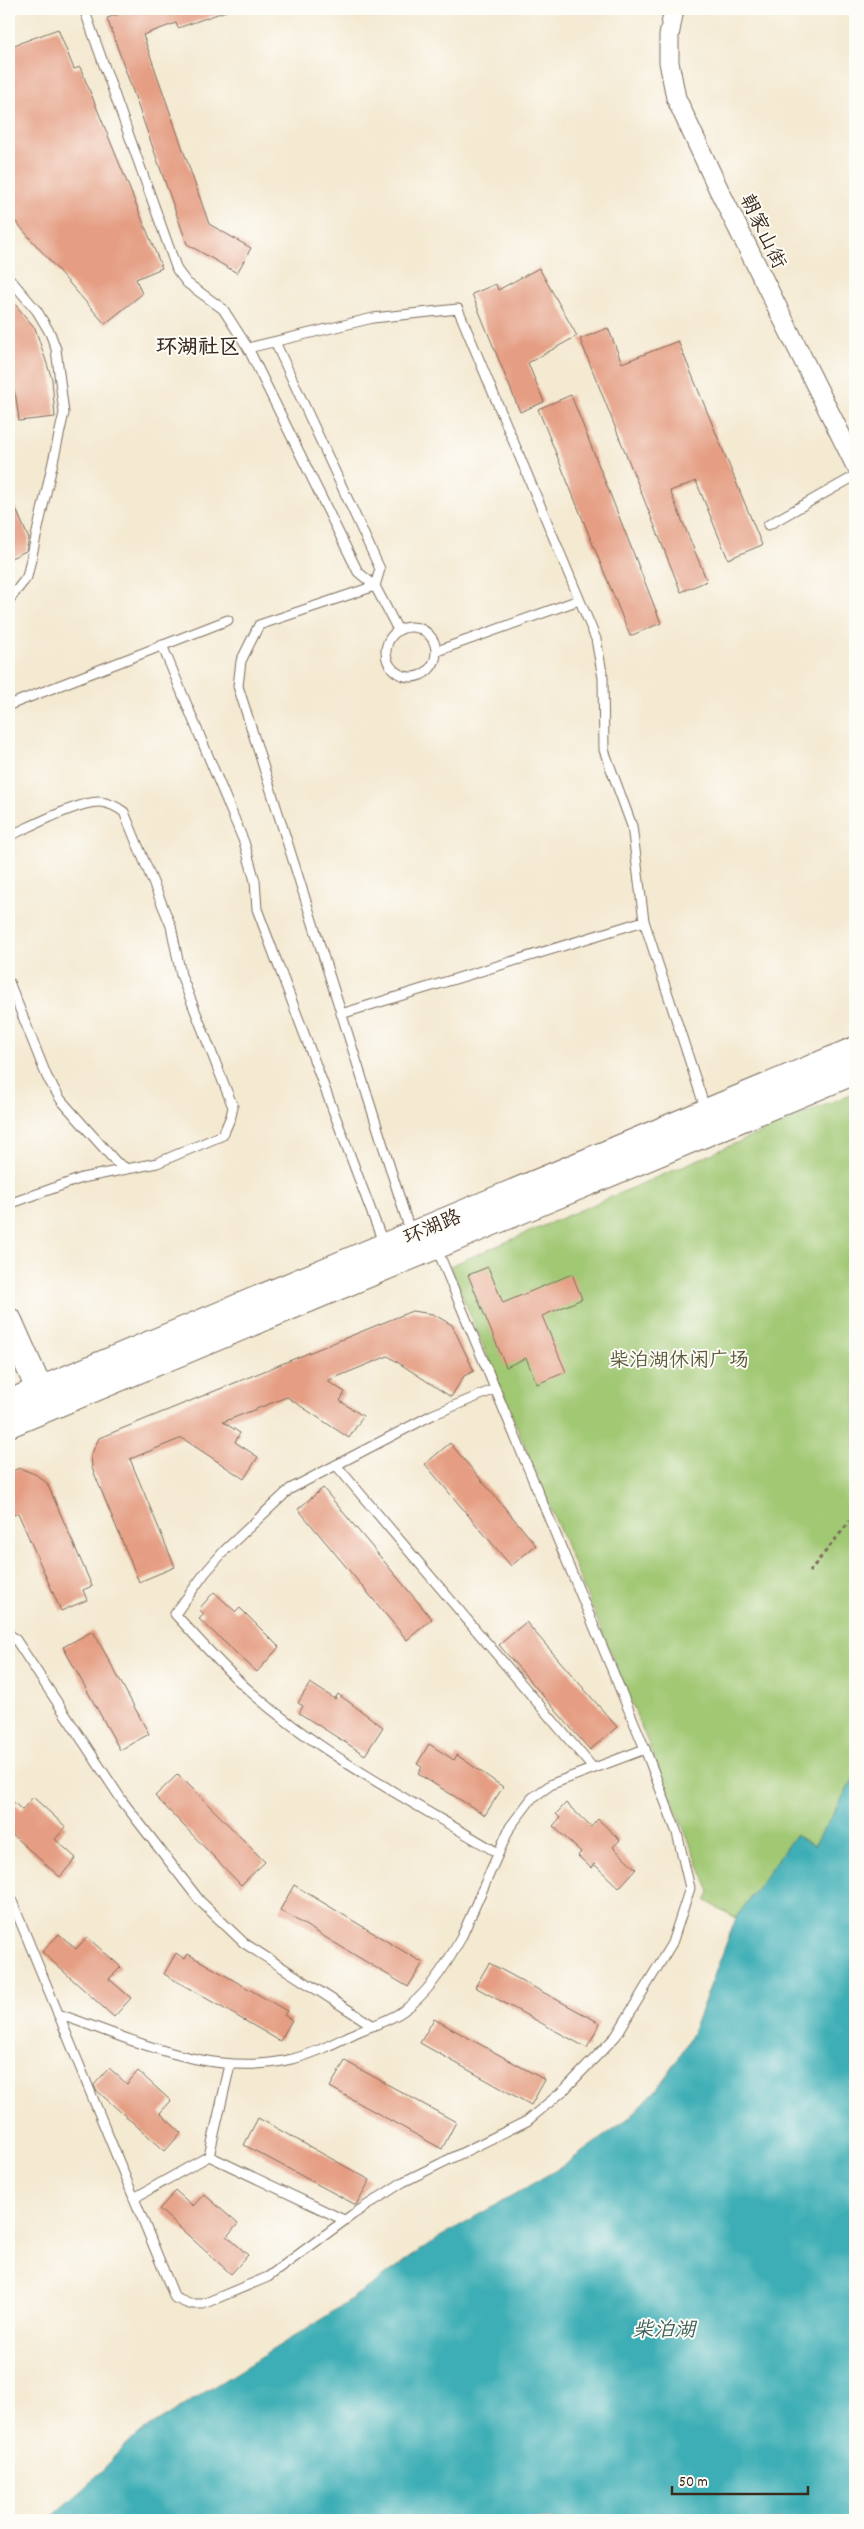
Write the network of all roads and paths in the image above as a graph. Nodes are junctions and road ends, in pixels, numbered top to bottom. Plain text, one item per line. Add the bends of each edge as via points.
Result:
1 (84, 9) edge
2 (674, 9) edge
3 (9, 278) edge
4 (275, 342) junction
5 (248, 348) junction
6 (855, 464) edge
7 (855, 476) edge
8 (768, 525) dead end
9 (375, 586) junction
10 (9, 600) edge
11 (579, 600) junction
12 (228, 620) dead end
13 (398, 630) junction
14 (162, 645) junction
15 (437, 651) junction
16 (9, 705) edge
17 (9, 836) edge
18 (644, 921) junction
19 (9, 982) edge
20 (341, 1014) junction
21 (855, 1050) edge
22 (855, 1071) edge
23 (706, 1112) junction
24 (126, 1168) junction
25 (9, 1204) edge
26 (421, 1244) junction
27 (384, 1246) junction
28 (9, 1321) edge
29 (495, 1389) junction
30 (44, 1399) junction
31 (9, 1403) edge
32 (9, 1424) edge
33 (336, 1464) junction
34 (855, 1515) edge
35 (809, 1572) dead end
36 (9, 1634) edge
37 (645, 1749) junction
38 (593, 1768) junction
39 (498, 1852) junction
40 (9, 1894) edge
41 (58, 2014) junction
42 (372, 2025) junction
43 (230, 2065) junction
44 (209, 2156) junction
45 (134, 2198) junction
46 (344, 2220) junction

1 - 5 lane via 177,270 187,283 223,309
2 - 6 street, 朝家山街 via 669,62 676,98
3 - 10 lane via 37,311 50,333 56,349 64,413 27,578
4 - 5 lane
4 - 9 lane via 380,569
4 - 11 lane via 373,318 458,309
5 - 9 lane via 358,572
7 - 8 lane
9 - 13 lane
9 - 20 lane via 259,625 243,655 238,686
11 - 15 lane
11 - 18 lane via 601,659 604,750 632,826
12 - 14 lane
13 - 15 lane via 412,626 420,628 432,637
13 - 15 lane via 388,641 386,655 391,668 402,676 416,677 428,671 433,666
14 - 16 lane
14 - 27 lane via 244,842 255,881 257,909
17 - 24 lane via 78,807 98,802 114,804 124,812 171,926 181,975 233,1107 232,1116 223,1135 157,1162
18 - 20 lane
18 - 23 lane
19 - 24 lane via 47,1078 61,1100 116,1162
20 - 26 lane
21 - 23 street, 环湖路
22 - 26 street, 环湖路
23 - 26 street, 环湖路
24 - 25 lane via 82,1178
26 - 27 street, 环湖路
26 - 29 lane
26 - 30 street, 环湖路
27 - 30 street, 环湖路
28 - 30 street
29 - 33 lane via 432,1415
29 - 37 lane
30 - 31 street, 环湖路
30 - 32 street, 环湖路
33 - 38 lane
33 - 39 lane via 290,1489 261,1516 205,1573 176,1614 221,1665 287,1721 358,1770
34 - 35 path
36 - 42 lane via 123,1802 200,1902 244,1943
37 - 38 lane
37 - 46 lane via 677,1833 690,1888 672,1942 616,2036 564,2090 527,2121 404,2182
38 - 39 lane via 552,1784 532,1798 510,1827
39 - 42 lane via 461,1938 440,1972 403,2011
40 - 41 lane
41 - 43 lane via 185,2057
41 - 45 lane
42 - 43 lane via 293,2059
43 - 44 lane
44 - 45 lane
44 - 46 lane
45 - 46 lane via 175,2298 189,2304 203,2304 268,2277

